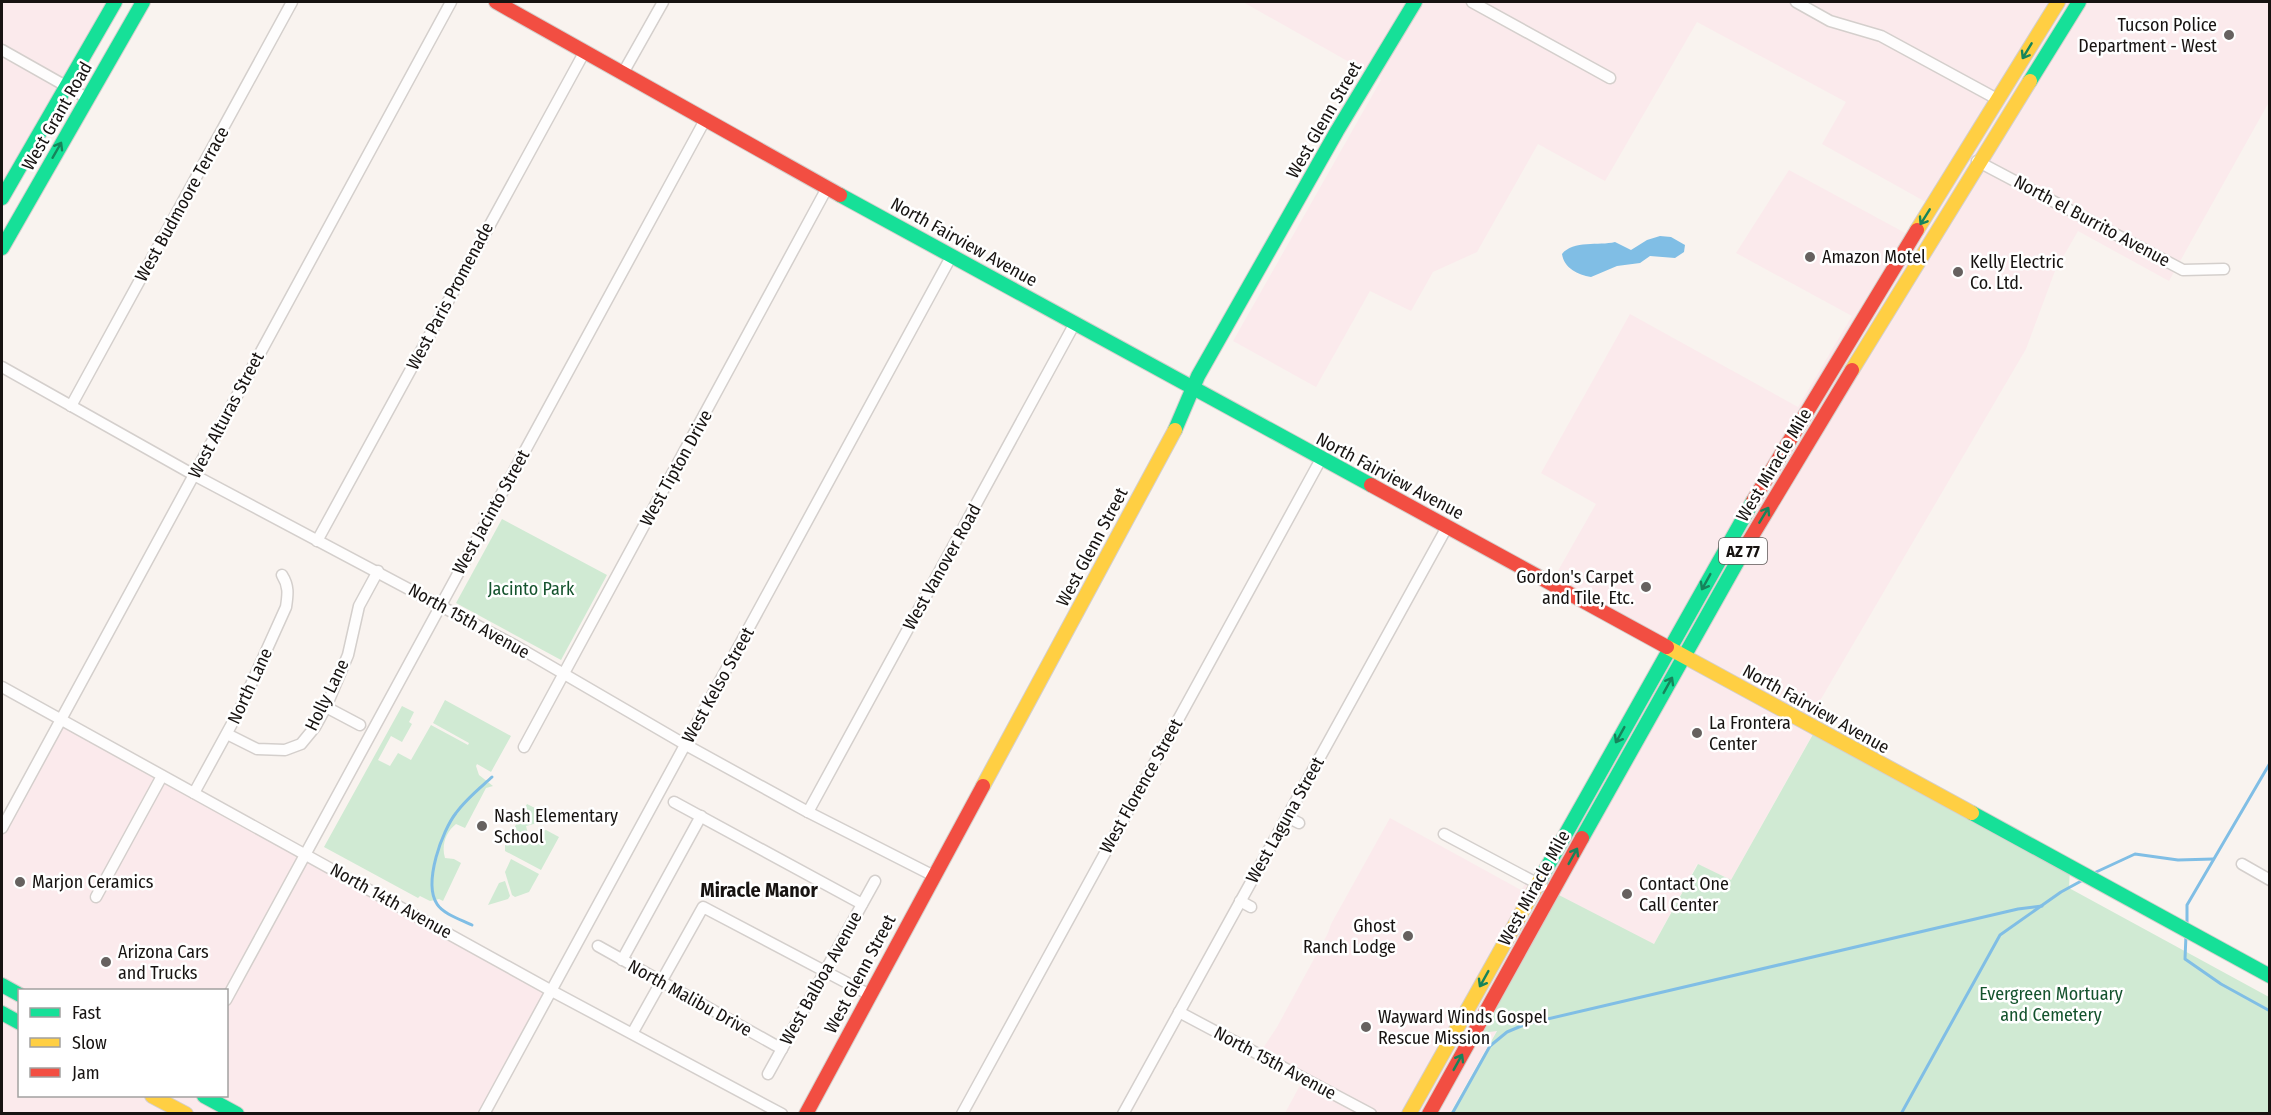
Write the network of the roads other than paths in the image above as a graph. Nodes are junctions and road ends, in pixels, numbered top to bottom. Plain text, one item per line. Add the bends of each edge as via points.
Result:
1 (115, 2) edge
2 (143, 2) edge
3 (292, 2) edge
4 (451, 2) edge
5 (495, 2) edge
6 (663, 2) edge
7 (1415, 2) edge
8 (1472, 2) edge
9 (1796, 2) edge
10 (2058, 2) edge
11 (2079, 2) edge
12 (2, 50) edge
13 (585, 51) junction
14 (623, 73) junction
15 (1610, 78) dead end
16 (66, 86) junction
17 (87, 98) junction
18 (1997, 99) junction
19 (705, 120) junction
20 (1964, 153) junction
21 (1980, 162) junction
22 (827, 189) junction
23 (2, 198) edge
24 (2, 248) edge
25 (952, 255) junction
26 (2224, 269) dead end
27 (1869, 308) junction
28 (1075, 323) junction
29 (2, 367) edge
30 (1194, 389) junction
31 (71, 406) junction
32 (1826, 413) junction
33 (1321, 459) junction
34 (194, 475) junction
35 (1447, 527) junction
36 (317, 541) junction
37 (378, 571) junction
38 (282, 575) dead end
39 (441, 605) junction
40 (1669, 647) junction
41 (1685, 656) junction
42 (564, 673) junction
43 (2, 687) edge
44 (326, 707) junction
45 (60, 720) junction
46 (360, 725) dead end
47 (227, 734) junction
48 (686, 745) junction
49 (524, 747) dead end
50 (162, 776) junction
51 (194, 793) junction
52 (674, 802) dead end
53 (808, 812) junction
54 (701, 816) junction
55 (1287, 817) junction
56 (1299, 823) dead end
57 (2, 828) edge
58 (1444, 834) dead end
59 (307, 854) junction
60 (2242, 864) dead end
61 (934, 876) junction
62 (2270, 880) edge
63 (875, 881) dead end
64 (1537, 884) junction
65 (1553, 892) junction
66 (96, 897) dead end
67 (1240, 901) junction
68 (862, 904) junction
69 (1251, 907) dead end
70 (598, 946) dead end
71 (622, 960) junction
72 (824, 972) junction
73 (2270, 976) edge
74 (661, 981) junction
75 (2, 985) edge
76 (550, 990) junction
77 (18, 994) edge
78 (870, 995) junction
79 (228, 996) edge
80 (1179, 1012) junction
81 (2, 1013) edge
82 (18, 1022) edge
83 (633, 1032) junction
84 (782, 1049) junction
85 (768, 1074) dead end
86 (208, 1097) edge
87 (168, 1104) edge
88 (186, 1113) edge
89 (237, 1113) edge
90 (484, 1113) edge
91 (782, 1113) edge
92 (806, 1113) edge
93 (962, 1113) edge
94 (1123, 1113) edge
95 (1371, 1113) edge
96 (1409, 1113) edge
97 (1429, 1113) edge

1 - 16 main road, West Grant Road
2 - 17 main road, West Grant Road
3 - 31 street, West Budmoore Terrace
4 - 34 street, West Alturas Street
5 - 13 main road, North Fairview Avenue
6 - 14 street
7 - 30 main road, West Glenn Street via 1337,131 1208,357
8 - 15 street
9 - 18 street via 1830,21 1881,36
10 -> 18 main road, West Miracle Mile / AZ 77
11 - 21 main road, West Miracle Mile / AZ 77
12 - 16 street
13 - 14 main road, North Fairview Avenue
13 - 36 street, West Paris Promenade
14 - 19 main road, North Fairview Avenue
16 - 17 street
16 - 23 main road, West Grant Road
24 -> 17 main road, West Grant Road
18 - 20 main road, West Miracle Mile / AZ 77
19 - 22 main road, North Fairview Avenue
19 - 39 street, West Jacinto Street
20 - 21 street, North el Burrito Avenue
20 -> 27 main road, West Miracle Mile / AZ 77
21 - 26 street, North el Burrito Avenue via 2183,270
21 - 32 main road, West Miracle Mile / AZ 77
22 - 25 main road, North Fairview Avenue
22 - 42 street, West Tipton Drive
25 - 28 main road, North Fairview Avenue
25 - 48 street, West Kelso Street
27 - 32 main road via 1870,319 1825,395 1822,406
27 -> 40 main road, West Miracle Mile / AZ 77
28 - 30 main road, North Fairview Avenue
28 - 53 street, West Vanover Road
29 - 31 street, North 15th Avenue
30 - 33 main road, North Fairview Avenue
30 - 61 main road, West Glenn Street via 1182,418
31 - 34 street, North 15th Avenue
41 -> 32 main road, West Miracle Mile / AZ 77 via 1743,550
33 - 35 main road, North Fairview Avenue
33 - 93 street, West Florence Street
34 - 36 street, North 15th Avenue
34 - 45 street, West Alturas Street
35 - 40 main road, North Fairview Avenue
35 - 55 street, West Laguna Street
36 - 37 street, North 15th Avenue
37 - 39 street, North 15th Avenue
37 - 44 street, Holly Lane via 359,606 348,655
38 - 47 street, North Lane via 288,592 286,607
39 - 42 street, North 15th Avenue
39 - 59 street, West Jacinto Street
40 - 41 main road, North Fairview Avenue
40 -> 64 main road, West Miracle Mile / AZ 77
65 -> 41 main road, West Miracle Mile / AZ 77
41 - 73 main road, North Fairview Avenue
42 - 48 street, North 15th Avenue
42 - 49 street, West Tipton Drive
43 - 45 street, North 14th Avenue
44 - 46 street
44 - 47 street, Holly Lane via 301,744 285,750 257,750
45 - 50 street, North 14th Avenue
45 - 57 street, West Alturas Street
47 - 51 street, North Lane
48 - 53 street, North 15th Avenue
48 - 76 street, West Kelso Street
50 - 51 street, North 14th Avenue
50 - 66 street
51 - 59 street, North 14th Avenue
52 - 54 street
53 - 61 street, North 15th Avenue
54 - 68 street
54 - 71 street
55 - 56 street
55 - 67 street, West Laguna Street
58 - 64 street
59 - 76 street, North 14th Avenue
59 - 79 street, West Jacinto Street
60 - 62 street
61 - 78 main road, West Glenn Street
63 - 68 street, West Balboa Avenue
64 - 65 street
64 -> 96 main road, West Miracle Mile / AZ 77
97 -> 65 main road, West Miracle Mile / AZ 77
67 - 69 street
67 - 80 street, West Laguna Street
68 - 72 street, West Balboa Avenue
70 - 71 street, North Malibu Drive
71 - 74 street, North Malibu Drive
72 - 74 street via 703,907
72 - 78 street
72 - 84 street, West Balboa Avenue
74 - 83 street
74 - 84 street, North Malibu Drive
75 - 77 main road
76 - 83 street, North 14th Avenue
76 - 90 street, West Kelso Street
78 - 92 main road, West Glenn Street
80 - 94 street, West Laguna Street
80 - 95 street, North 15th Avenue
81 - 82 main road
83 - 91 street, North 14th Avenue
84 - 85 street, West Balboa Avenue
86 - 89 main road
87 - 88 main road

